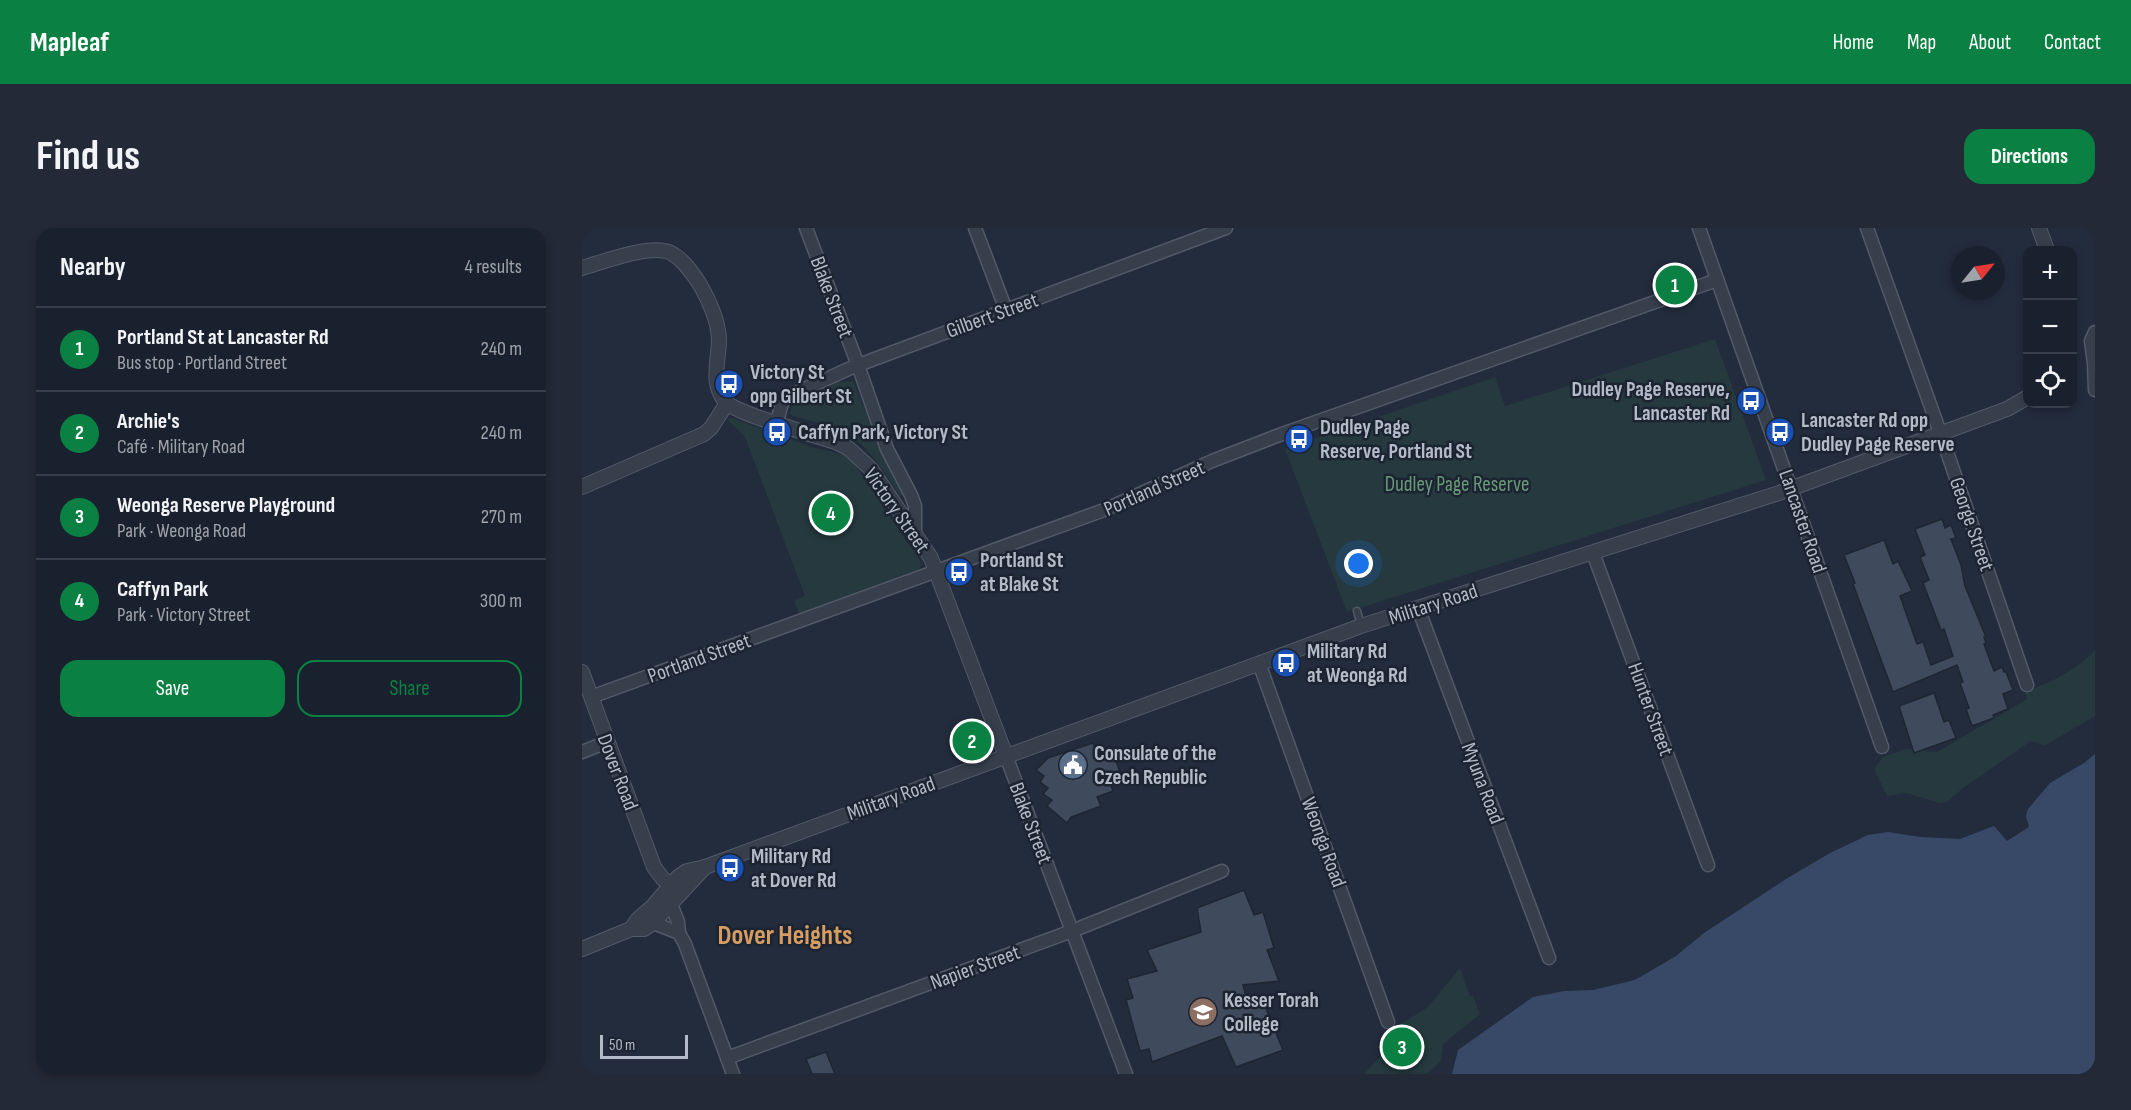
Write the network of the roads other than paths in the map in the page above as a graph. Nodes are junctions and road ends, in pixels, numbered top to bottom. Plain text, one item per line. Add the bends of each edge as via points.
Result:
1 (806, 228) edge
2 (975, 228) edge
3 (1226, 228) edge
4 (1699, 228) edge
5 (1867, 228) edge
6 (2039, 228) edge
7 (2046, 246) edge
8 (582, 268) edge
9 (1717, 280) junction
10 (1006, 310) junction
11 (2095, 332) edge
12 (858, 365) junction
13 (2095, 390) edge
14 (2023, 400) edge
15 (727, 404) junction
16 (777, 422) junction
17 (1940, 433) junction
18 (582, 487) edge
19 (1791, 488) junction
20 (915, 534) junction
21 (1593, 553) junction
22 (936, 571) junction
23 (1418, 608) junction
24 (1357, 612) dead end
25 (1361, 626) junction
26 (1259, 663) junction
27 (582, 672) edge
28 (2027, 685) dead end
29 (591, 698) junction
30 (607, 742) junction
31 (1882, 747) dead end
32 (582, 752) edge
33 (1006, 756) junction
34 (1708, 865) dead end
35 (705, 867) junction
36 (1222, 871) dead end
37 (674, 881) junction
38 (671, 904) junction
39 (653, 923) junction
40 (631, 929) junction
41 (1072, 931) junction
42 (679, 933) junction
43 (582, 949) edge
44 (1549, 958) dead end
45 (1388, 1022) dead end
46 (727, 1058) junction
47 (732, 1074) edge
48 (1126, 1074) edge

1 - 12 street, Blake Street
2 - 10 street
3 - 10 street, Gilbert Street
4 - 9 street, Lancaster Road
5 - 17 street, George Street
6 - 7 street
8 - 15 street via 650,250 676,256 692,274 714,313 719,340 716,382
9 - 19 street, Lancaster Road
9 - 22 street, Portland Street via 1282,434 1104,510
10 - 12 street, Gilbert Street
11 - 13 street via 2091,340
12 - 16 street, Gilbert Street via 791,395 782,403
12 - 20 street, Blake Street via 887,450 915,506
14 - 17 street, Military Road
15 - 16 street, Victory Street
15 - 18 street via 704,434
16 - 20 street, Victory Street via 836,442 861,459
17 - 19 street, Military Road
17 - 28 street, George Street
19 - 21 street, Military Road
19 - 31 street, Lancaster Road
20 - 22 street, Victory Street
21 - 23 street, Military Road
21 - 34 street, Hunter Street
22 - 29 street, Portland Street
22 - 33 street, Blake Street
23 - 25 street, Military Road
23 - 44 street, Myuna Road
24 - 25 lane
25 - 26 street, Military Road
26 - 33 street, Military Road
26 - 45 street, Weonga Road
27 - 29 street, Dover Road
29 - 30 street, Dover Road
30 - 32 street
30 - 37 street, Dover Road via 657,871
33 - 35 street, Military Road
33 - 41 street, Blake Street
35 - 37 street, Military Road via 687,871
35 - 38 street, Military Road
36 - 41 street, Napier Street
37 - 40 street, Military Road
38 - 39 street, Military Road
38 - 42 street
39 - 40 street, Military Road via 644,929
39 - 42 street
40 - 43 street, Military Road
41 - 46 street, Napier Street
41 - 48 street, Blake Street
42 - 46 street
46 - 47 street

